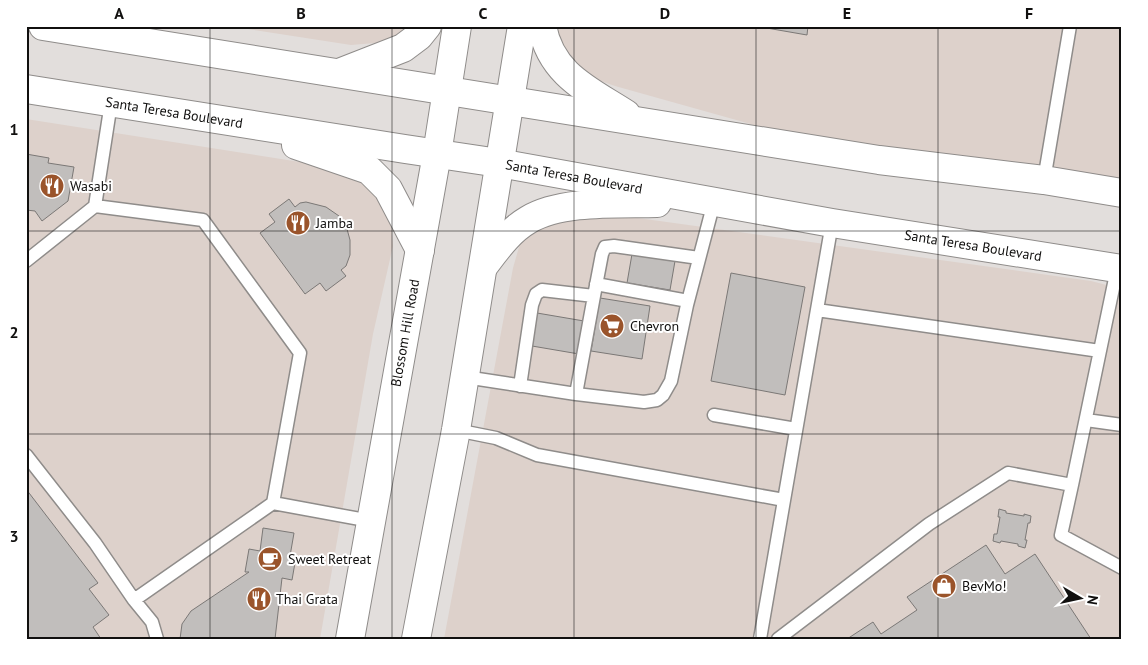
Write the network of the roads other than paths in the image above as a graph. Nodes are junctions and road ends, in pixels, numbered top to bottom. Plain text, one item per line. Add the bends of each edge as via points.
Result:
1 (43, 26) edge
2 (427, 26) edge
3 (457, 26) edge
4 (522, 26) edge
5 (542, 26) edge
6 (1070, 26) edge
7 (142, 34) edge
8 (338, 73) junction
9 (26, 89) edge
10 (447, 90) junction
11 (510, 100) junction
12 (111, 103) junction
13 (636, 120) junction
14 (226, 122) junction
15 (437, 154) junction
16 (499, 163) junction
17 (1044, 180) junction
18 (1122, 193) edge
19 (712, 201) junction
20 (95, 206) junction
21 (832, 223) junction
22 (420, 250) junction
23 (699, 258) junction
24 (26, 261) edge
25 (482, 268) junction
26 (1120, 270) edge
27 (595, 290) junction
28 (688, 301) junction
29 (817, 310) junction
30 (1100, 351) junction
31 (465, 377) junction
32 (520, 386) junction
33 (576, 394) junction
34 (714, 415) dead end
35 (1086, 420) junction
36 (1122, 425) edge
37 (796, 429) junction
38 (456, 430) junction
39 (26, 455) edge
40 (1072, 485) junction
41 (784, 500) junction
42 (273, 503) junction
43 (371, 521) junction
44 (1122, 568) edge
45 (134, 600) junction
46 (157, 639) edge
47 (350, 639) edge
48 (416, 639) edge
49 (760, 639) edge
50 (778, 639) edge

1 - 7 main road
2 - 8 main road via 403,48
3 - 10 main road, Blossom Hill Road
4 - 11 main road
5 - 13 main road via 550,50 571,78
6 - 17 lane
7 - 8 main road
8 - 10 main road
9 - 12 main road, Santa Teresa Boulevard
10 - 11 main road
10 - 15 main road, Blossom Hill Road
11 - 13 main road
11 - 16 main road
12 - 14 main road, Santa Teresa Boulevard
12 - 20 lane
13 - 17 main road via 879,160
14 - 15 main road, Santa Teresa Boulevard
14 - 22 main road via 369,170 388,189
15 - 16 main road, Santa Teresa Boulevard
15 - 22 main road, Blossom Hill Road
16 - 19 main road, Santa Teresa Boulevard
16 - 25 main road
17 - 18 main road
19 - 21 main road, Santa Teresa Boulevard
19 - 23 lane
19 - 25 main road via 550,209 510,234
20 - 24 lane
20 - 42 lane via 203,220 300,353
21 - 26 main road, Santa Teresa Boulevard
21 - 29 lane
22 - 43 main road, Blossom Hill Road
23 - 27 lane via 605,247
23 - 28 lane
25 - 31 main road
26 - 30 lane
27 - 28 lane
27 - 32 lane via 542,290 536,294
27 - 33 lane
28 - 33 lane via 672,381 657,400 644,402
29 - 30 lane
29 - 37 lane
30 - 35 lane
31 - 32 lane
31 - 38 main road
32 - 33 lane
34 - 37 lane
35 - 36 lane
35 - 40 lane
37 - 41 lane
38 - 41 lane via 496,438 537,455
38 - 48 main road
39 - 45 lane via 95,543
40 - 44 lane via 1061,535
40 - 50 lane via 1008,472 929,524
41 - 49 lane
42 - 43 lane
42 - 45 lane
43 - 47 main road, Blossom Hill Road
45 - 46 lane via 152,622

